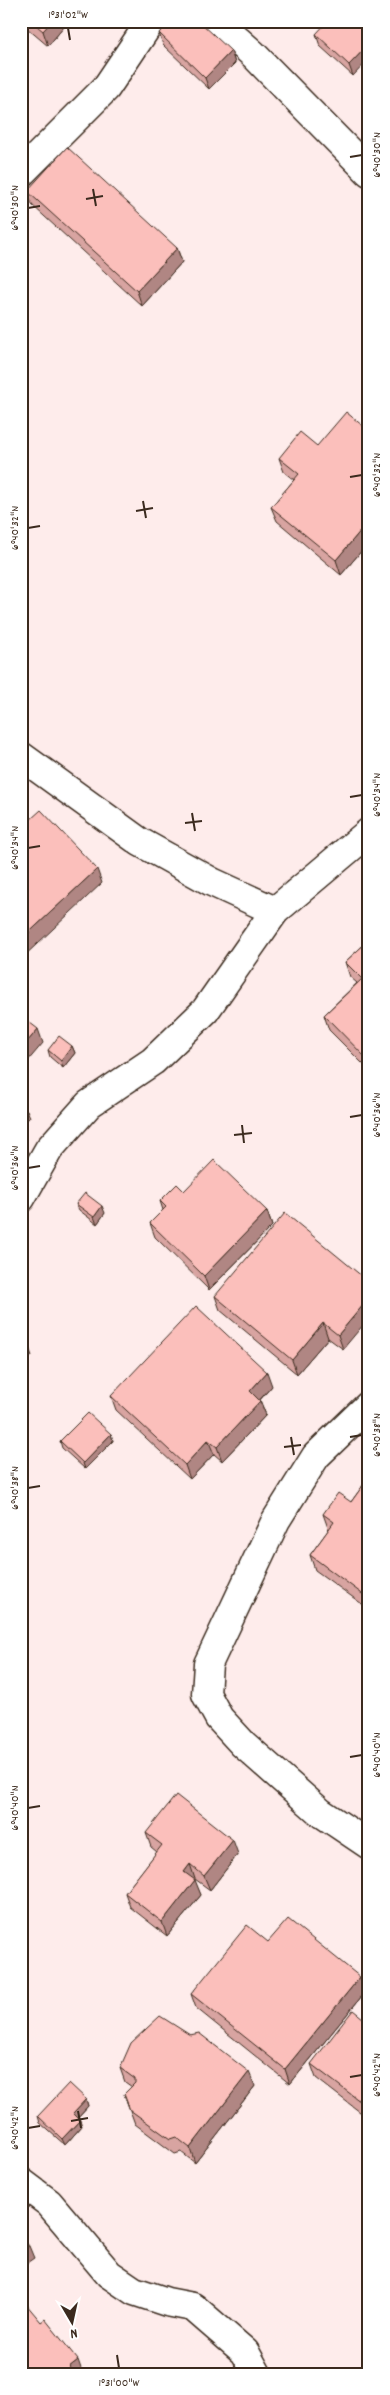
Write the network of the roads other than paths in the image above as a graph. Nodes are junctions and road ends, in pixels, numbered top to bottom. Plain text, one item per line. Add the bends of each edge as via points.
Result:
1 (151, 21) edge
2 (216, 21) edge
3 (369, 172) edge
4 (21, 173) edge
5 (21, 756) edge
6 (369, 832) edge
7 (274, 912) junction
8 (21, 1198) edge
9 (369, 1406) edge
10 (369, 1845) edge
11 (21, 2182) edge
12 (258, 2374) edge

1 - 4 street via 106,88
2 - 3 street via 253,54
5 - 7 street via 140,842
6 - 7 street
7 - 8 street via 205,1011 153,1061 89,1104 49,1149
9 - 10 street via 316,1456 276,1520 208,1664 206,1694 219,1718 243,1744 320,1812
11 - 12 street via 49,2203 109,2274 134,2292 193,2308 245,2352

